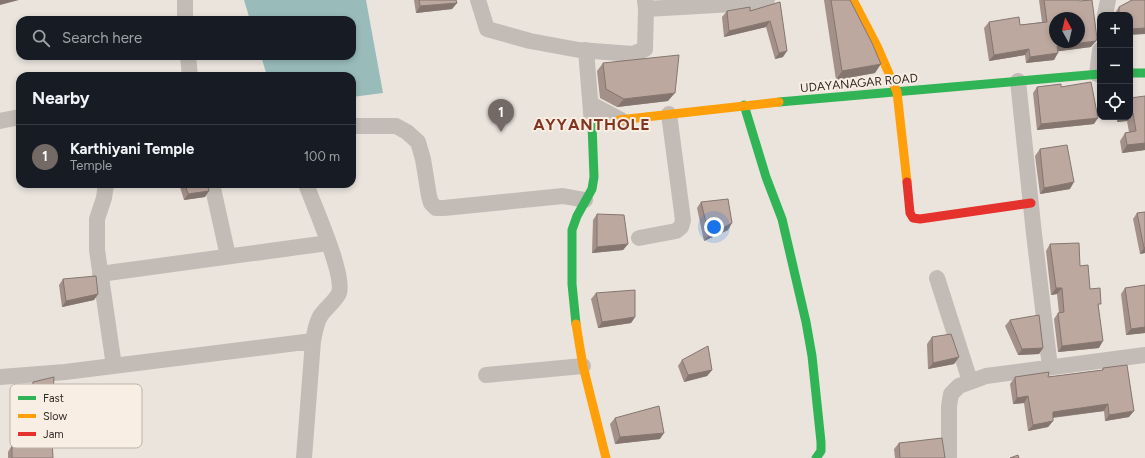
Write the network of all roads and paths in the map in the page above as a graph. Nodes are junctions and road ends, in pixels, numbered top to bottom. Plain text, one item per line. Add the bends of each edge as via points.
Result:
1 (185, 0) edge
2 (478, 0) edge
3 (767, 0) edge
4 (853, 0) edge
5 (1108, 0) edge
6 (646, 4) edge
7 (1106, 12) edge
8 (185, 16) edge
9 (586, 50) junction
10 (188, 60) edge
11 (190, 72) edge
12 (1145, 73) edge
13 (1097, 74) edge
14 (1133, 74) edge
15 (1018, 81) junction
16 (896, 92) junction
17 (591, 104) junction
18 (744, 105) junction
19 (669, 114) junction
20 (16, 118) edge
21 (0, 121) edge
22 (618, 122) joint
23 (592, 124) joint
24 (356, 126) edge
25 (105, 188) edge
26 (213, 188) edge
27 (307, 188) edge
28 (585, 200) junction
29 (1031, 204) junction
30 (639, 238) dead end
31 (328, 243) junction
32 (228, 256) junction
33 (100, 274) junction
34 (937, 278) dead end
35 (313, 341) junction
36 (1145, 355) edge
37 (114, 366) junction
38 (583, 366) junction
39 (1050, 367) junction
40 (486, 375) dead end
41 (0, 377) edge
42 (970, 381) junction
43 (304, 458) edge
44 (606, 458) edge
45 (816, 458) edge
46 (949, 458) edge

1 - 8 street
2 - 9 street via 487,29 530,41
3 - 6 street via 752,3
4 - 16 street via 877,46
5 - 7 street
6 - 9 street via 645,49 633,54
9 - 17 street
10 - 11 street
12 - 14 street
13 - 15 street, UDAYANAGAR ROAD
15 - 16 street, UDAYANAGAR ROAD
15 - 29 street
16 - 18 street, UDAYANAGAR ROAD
16 - 29 street via 910,214 913,218
17 - 22 street
17 - 23 street
18 - 19 street, UDAYANAGAR ROAD
18 - 45 street via 782,219 806,322 821,442 821,451
19 - 22 street, UDAYANAGAR ROAD
19 - 30 street via 683,220 681,227 676,231
20 - 21 street
23 - 28 street via 596,145 594,177 592,189
24 - 28 street via 396,126 418,142 424,159 429,196 436,208 563,196
25 - 33 street via 98,219 97,250
26 - 32 street
27 - 31 street
28 - 38 street via 572,230 571,243 572,284
29 - 39 street
31 - 32 street
31 - 35 street via 340,283 338,294 320,316
32 - 33 street
33 - 37 street
34 - 42 street
35 - 37 street
35 - 43 street
36 - 39 street
37 - 41 street
38 - 40 street
38 - 44 street
39 - 42 street via 986,376
42 - 46 street via 959,386 951,394

